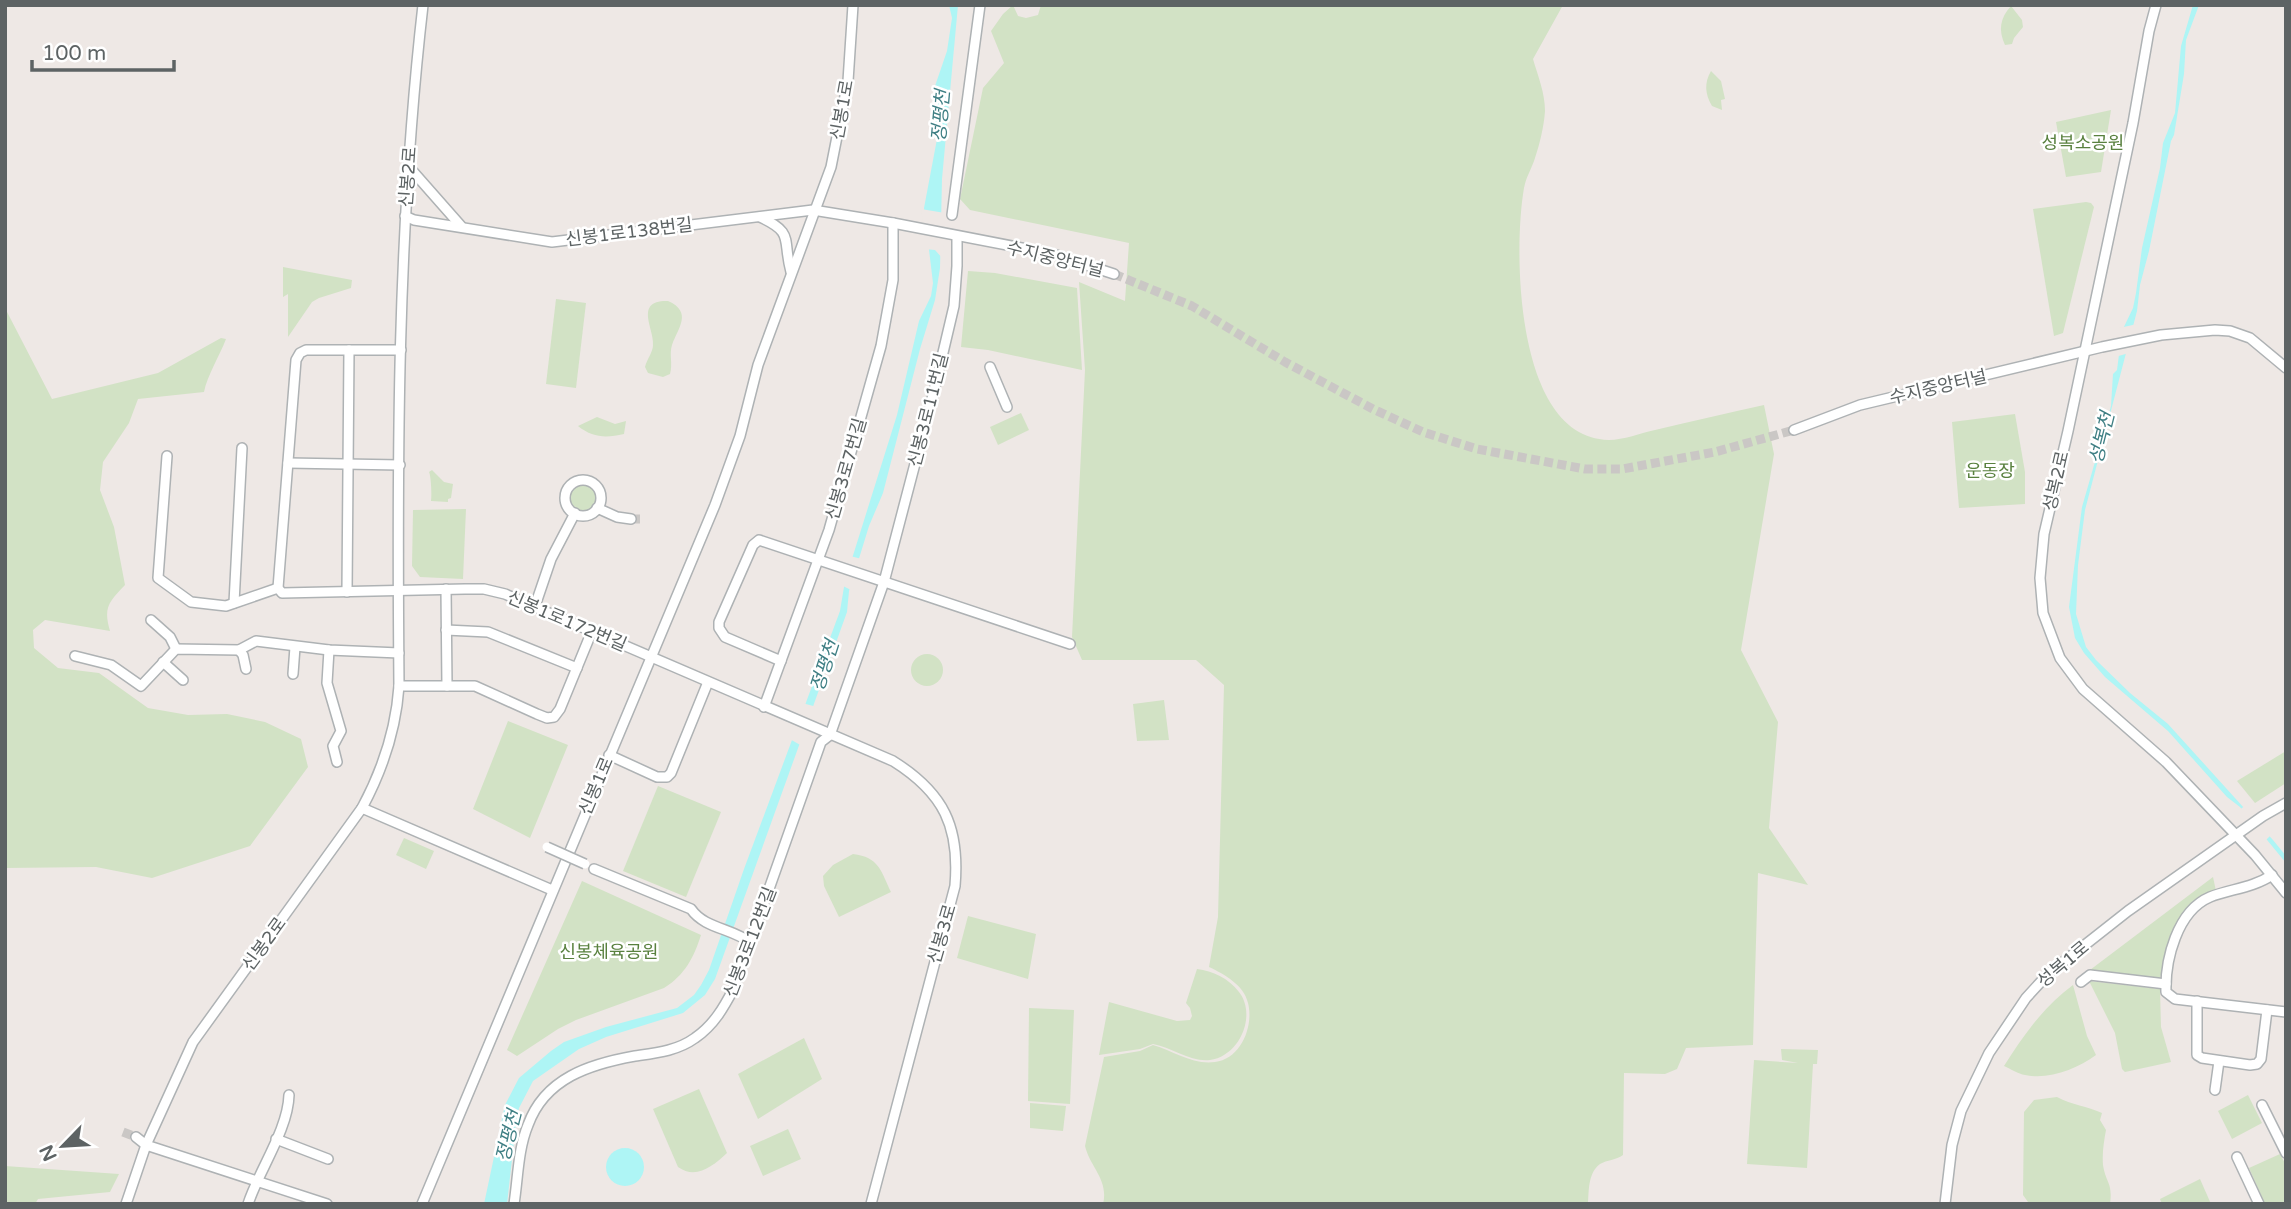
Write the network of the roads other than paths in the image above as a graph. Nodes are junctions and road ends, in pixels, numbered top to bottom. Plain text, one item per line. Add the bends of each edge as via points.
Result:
1 (423, 5) edge
2 (853, 5) edge
3 (980, 5) edge
4 (2156, 5) edge
5 (409, 167) junction
6 (813, 210) junction
7 (952, 215) dead end
8 (405, 216) junction
9 (758, 216) junction
10 (893, 223) junction
11 (461, 227) junction
12 (954, 236) junction
13 (791, 273) junction
14 (1114, 274) tunnel mouth
15 (349, 350) junction
16 (401, 350) junction
17 (2085, 351) junction
18 (990, 367) dead end
19 (2286, 368) edge
20 (1007, 407) dead end
21 (1794, 430) tunnel mouth
22 (242, 448) dead end
23 (167, 456) dead end
24 (288, 463) junction
25 (400, 465) junction
26 (349, 466) junction
27 (597, 508) junction
28 (575, 513) junction
29 (631, 519) tunnel mouth
30 (817, 561) junction
31 (884, 582) junction
32 (278, 588) junction
33 (399, 589) junction
34 (446, 589) junction
35 (347, 592) junction
36 (234, 603) junction
37 (535, 606) junction
38 (151, 620) dead end
39 (446, 630) junction
40 (592, 631) junction
41 (1070, 645) dead end
42 (295, 647) junction
43 (176, 649) junction
44 (239, 650) junction
45 (329, 650) junction
46 (399, 653) junction
47 (75, 656) dead end
48 (651, 657) junction
49 (781, 661) junction
50 (163, 663) junction
51 (577, 668) junction
52 (246, 669) dead end
53 (293, 674) dead end
54 (183, 680) dead end
55 (708, 682) junction
56 (447, 686) junction
57 (399, 687) junction
58 (764, 707) junction
59 (830, 735) junction
60 (609, 755) junction
61 (337, 762) dead end
62 (2286, 803) edge
63 (362, 808) junction
64 (2236, 835) junction
65 (547, 847) dead end
66 (585, 864) dead end
67 (594, 869) dead end
68 (2272, 875) junction
69 (552, 890) junction
70 (2286, 892) edge
71 (747, 940) junction
72 (2081, 982) dead end
73 (2166, 984) junction
74 (2197, 1001) junction
75 (2267, 1010) junction
76 (2286, 1012) edge
77 (2218, 1061) junction
78 (2215, 1090) dead end
79 (289, 1094) dead end
80 (2262, 1105) dead end
81 (136, 1137) tunnel mouth
82 (276, 1139) junction
83 (146, 1145) junction
84 (2286, 1153) edge
85 (2237, 1157) dead end
86 (328, 1159) dead end
87 (256, 1179) junction
88 (126, 1204) edge
89 (247, 1204) edge
90 (327, 1204) edge
91 (422, 1204) edge
92 (514, 1204) edge
93 (871, 1204) edge
94 (1945, 1204) edge
95 (2259, 1204) edge

1 - 5 street, 신봉2로
2 - 6 street, 신봉1로 via 848,81 831,167
3 - 7 street
4 - 17 street, 성복2로
5 - 8 street, 신봉2로
5 - 11 street
6 - 9 street, 신봉1로138번길
6 - 10 street
6 - 13 street, 신봉1로
8 - 11 street, 신봉1로138번길
8 - 16 street, 신봉2로
9 - 11 street, 신봉1로138번길 via 552,242
9 - 13 street via 781,228
10 - 12 street
10 - 30 street, 신봉3로7번길 via 893,280 884,334
12 - 14 street, 수지중앙터널 via 1054,254
12 - 31 street, 신봉3로11번길 via 957,266 950,323
13 - 48 street, 신봉1로 via 715,505
15 - 16 street
15 - 24 street via 306,350 296,360
15 - 26 street
16 - 25 street, 신봉2로
17 - 19 street, 수지중앙터널 via 2154,337 2230,331 2250,338
17 - 21 street, 수지중앙터널 via 1860,405
17 - 64 street, 성복2로 via 2044,534 2040,594 2050,638 2083,689 2164,760
18 - 20 street
22 - 36 street
23 - 36 street via 158,578 191,601
24 - 26 street
24 - 32 street
25 - 26 street
25 - 33 street, 신봉2로
26 - 35 street
27 - 28 street via 586,516
27 - 28 street via 601,496 596,486 580,480 566,492 567,504
27 - 29 street
28 - 37 street via 551,559
30 - 31 street
30 - 49 street, 신봉3로7번길
30 - 49 street via 771,543 756,542 719,622 725,637
31 - 41 street
31 - 59 street, 신봉3로11번길
32 - 35 street via 282,593
32 - 36 street
33 - 34 street, 신봉1로172번길
33 - 35 street
33 - 46 street, 신봉2로
34 - 37 street, 신봉1로172번길 via 505,593
34 - 39 street
37 - 40 street, 신봉1로172번길
38 - 43 street
39 - 51 street via 488,632
39 - 56 street
40 - 48 street, 신봉1로172번길
40 - 51 street
42 - 44 street via 256,641
42 - 45 street
42 - 53 street
43 - 44 street
43 - 50 street
44 - 52 street
45 - 46 street
45 - 61 street via 327,683 341,731 333,746
46 - 57 street, 신봉2로
47 - 50 street via 111,665 141,686
48 - 55 street
48 - 60 street, 신봉1로
49 - 58 street, 신봉3로7번길
50 - 54 street
51 - 56 street via 560,709 547,718 475,686
55 - 58 street
55 - 60 street via 667,777
56 - 57 street
57 - 63 street, 신봉2로 via 390,743
58 - 59 street, 신봉3로
59 - 71 street, 신봉3로12번길 via 821,742
59 - 93 street, 신봉3로 via 893,761 921,780 943,808 957,854 952,903
60 - 69 street, 신봉1로
62 - 64 street, 성복1로
63 - 69 street
63 - 83 street, 신봉2로 via 193,1042
64 - 68 street, 성복2로
64 - 94 street, 성복1로 via 2128,911 2048,974 2026,998 1989,1053 1961,1111
65 - 66 street, bridge
67 - 71 street via 691,909 700,920
68 - 70 street, 성복2로
68 - 73 street via 2197,905 2174,942
69 - 91 street, 신봉1로
71 - 92 street, 신봉3로12번길 via 726,1004 695,1039 668,1051 577,1072 554,1085 528,1123
72 - 73 street via 2090,975
73 - 74 street via 2166,992 2175,999
74 - 75 street
74 - 77 street via 2197,1055
75 - 76 street
75 - 77 street via 2257,1064
77 - 78 street
79 - 82 street
80 - 84 street
81 - 83 street
82 - 86 street
82 - 87 street
83 - 87 street
83 - 88 street, 신봉2로
85 - 95 street
87 - 89 street
87 - 90 street

